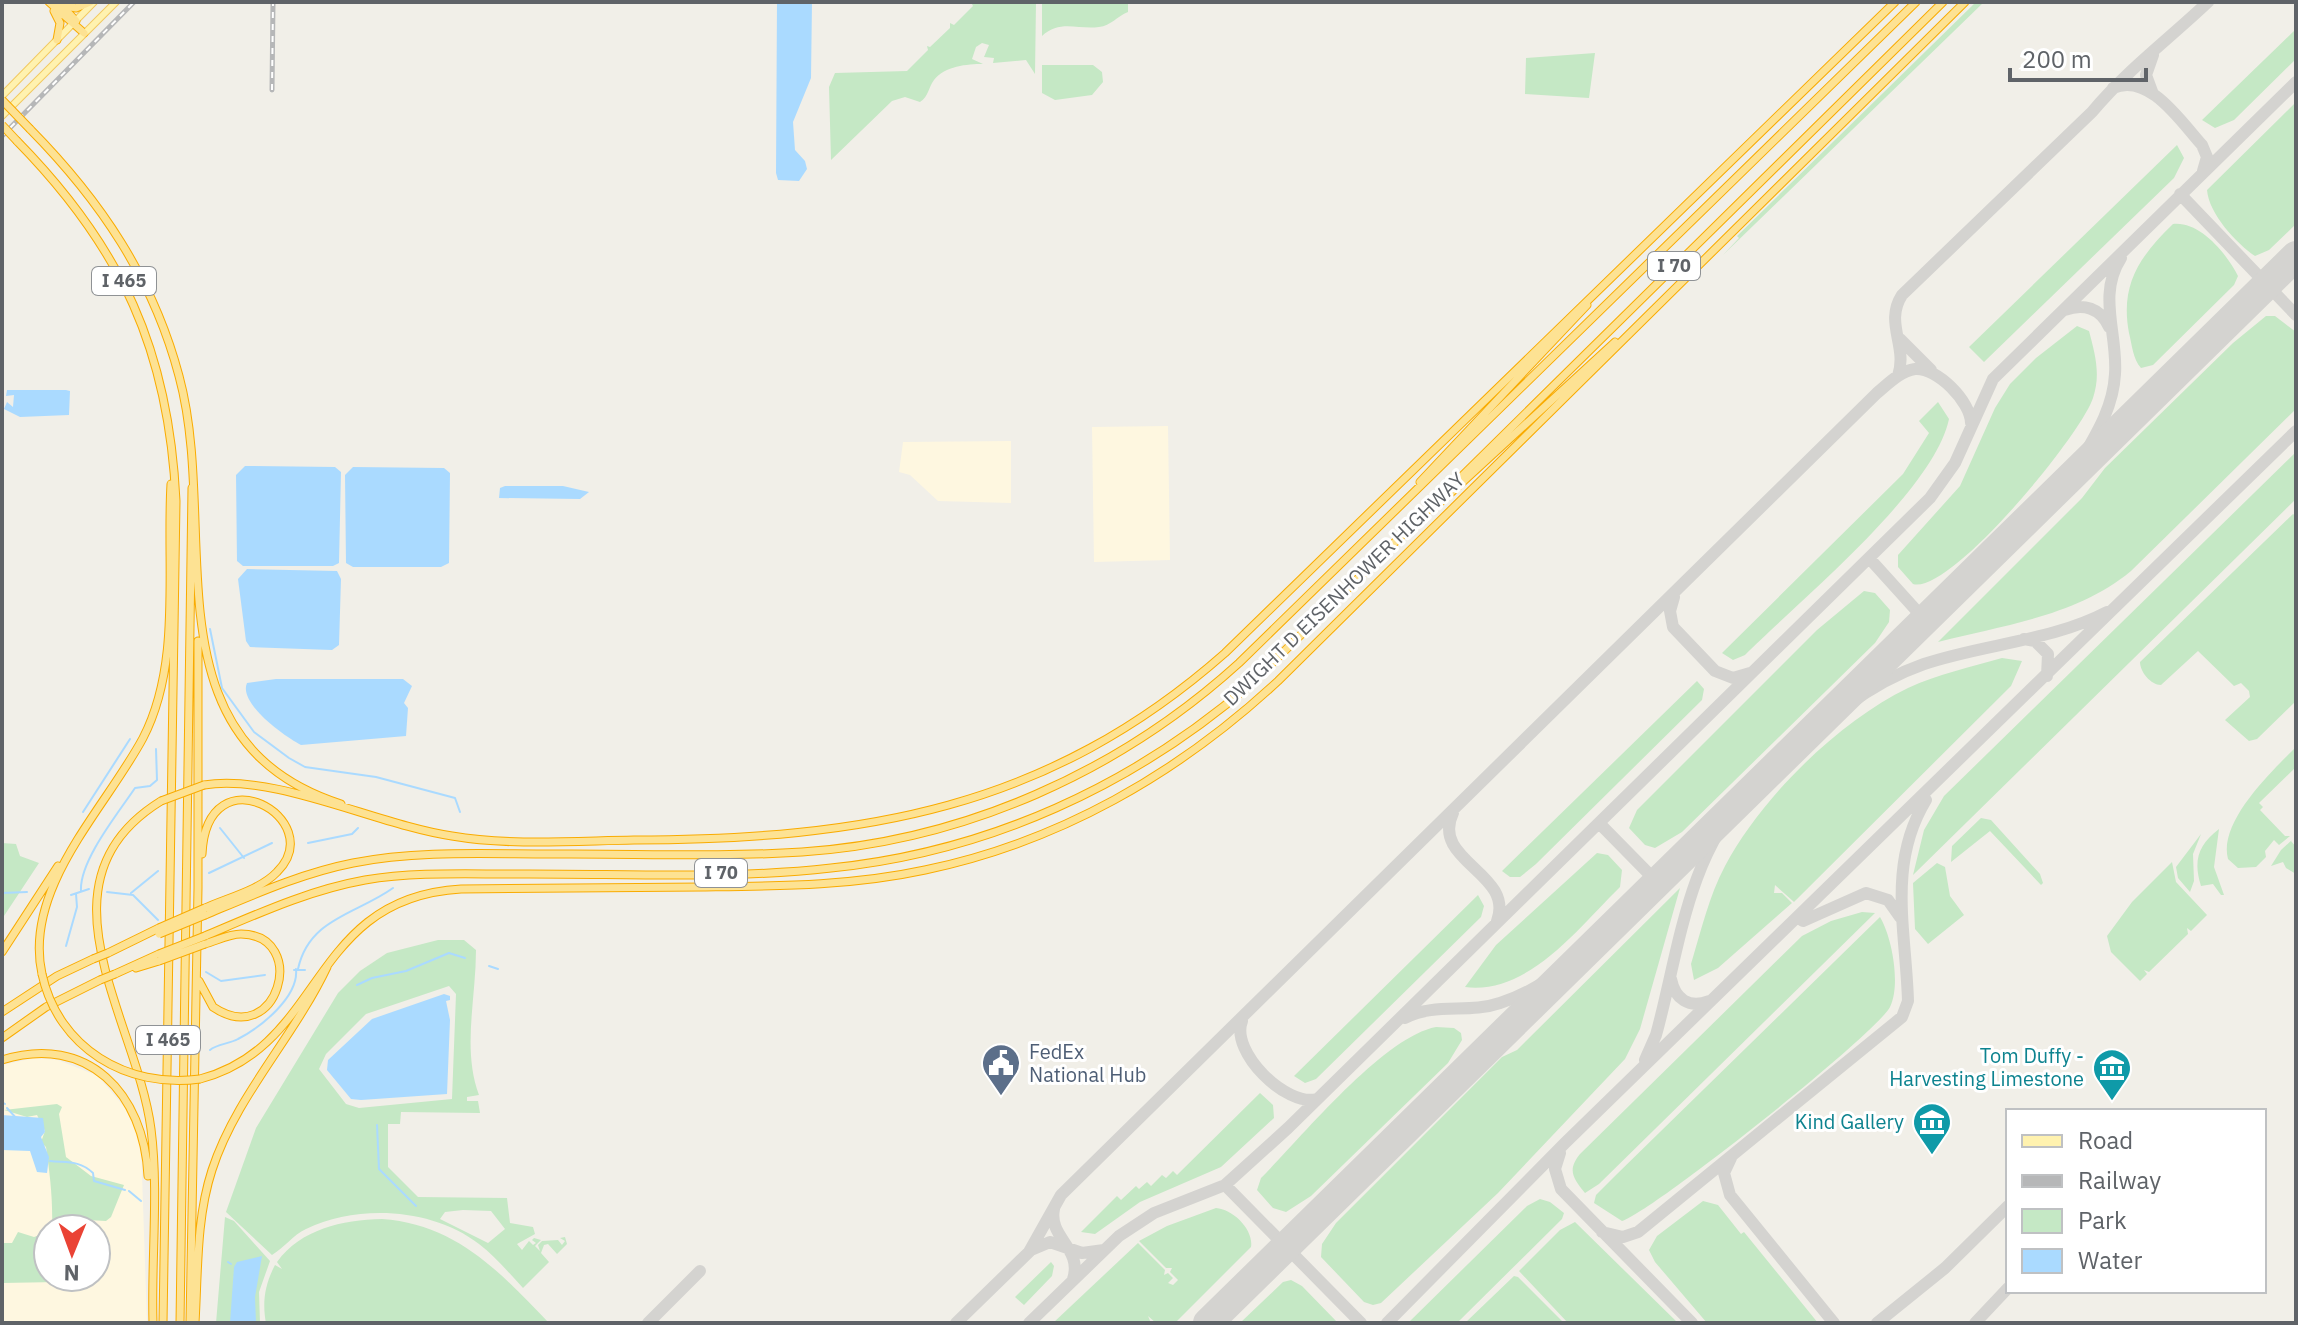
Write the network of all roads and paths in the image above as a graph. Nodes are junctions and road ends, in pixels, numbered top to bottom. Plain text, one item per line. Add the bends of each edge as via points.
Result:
1 (49, 2) edge
2 (92, 2) edge
3 (116, 2) edge
4 (1895, 2) edge
5 (1916, 2) edge
6 (1943, 2) edge
7 (1965, 2) edge
8 (59, 3) edge
9 (74, 23) junction
10 (84, 33) junction
11 (57, 40) junction
12 (2, 98) edge
13 (2, 116) edge
14 (2, 125) edge
15 (1607, 282) junction
16 (1640, 321) junction
17 (173, 450) junction
18 (193, 474) junction
19 (1390, 514) junction
20 (1407, 531) junction
21 (199, 569) junction
22 (103, 802) junction
23 (430, 832) junction
24 (198, 888) junction
25 (205, 912) junction
26 (205, 940) junction
27 (2, 952) edge
28 (197, 954) junction
29 (332, 958) junction
30 (2, 1012) edge
31 (2, 1038) edge
32 (2, 1060) edge
33 (152, 1239) junction
34 (153, 1323) edge
35 (163, 1323) edge
36 (180, 1323) edge
37 (193, 1323) edge

1 - 9 highway
1 - 11 highway via 60,21
2 - 8 highway via 76,8
2 - 9 main road
3 - 10 main road
4 - 15 highway
5 - 19 highway, DWIGHT D EISENHOWER HIGHWAY / I 70
6 - 20 highway, DWIGHT D EISENHOWER HIGHWAY / I 70
7 - 16 highway
8 - 9 highway
9 - 10 highway
9 - 11 main road
10 - 13 main road
11 - 12 main road
12 - 18 highway, I 465, bridge via 96,202 146,285 180,378
14 - 17 highway, I 465, bridge via 79,209 118,270 152,348
15 - 19 highway
15 - 23 highway via 1216,661 1145,716 1058,765 936,810 795,835 507,841
16 - 20 highway
16 - 29 highway via 1260,698 1183,758 1090,813 982,855 854,882 435,892 375,916
17 - 22 highway via 162,682 144,736
17 - 35 highway, I 465 via 175,631
18 - 21 highway
18 - 36 highway, I 465
19 - 25 highway, DWIGHT D EISENHOWER HIGHWAY / I 70 via 1249,655 1182,711 1077,775 990,812 889,839 801,852 421,855 368,860 297,878
20 - 26 highway, DWIGHT D EISENHOWER HIGHWAY / I 70 via 1252,683 1190,733 1114,782 995,832 898,859 813,870 375,879 309,894
21 - 23 highway via 202,638 210,676 225,712 247,744 280,774 312,793
21 - 24 highway
22 - 27 highway
22 - 29 highway, bridge via 55,881 39,937 42,974 61,1020 98,1057 148,1079 200,1079 238,1066 272,1041
23 - 33 highway, bridge via 254,784 204,785 161,801 133,823 114,849 100,881 95,911 101,955 147,1107 153,1155
24 - 25 highway via 203,839 214,814 244,800 275,811 289,839 281,868 267,881
24 - 28 highway
25 - 30 highway, DWIGHT D EISENHOWER HIGHWAY / I 70, bridge via 57,976
26 - 28 highway via 238,934 267,944 281,971 271,1002 245,1016 219,1011 201,989
26 - 31 highway, DWIGHT D EISENHOWER HIGHWAY / I 70, bridge via 100,980 46,1007
28 - 37 highway
29 - 37 highway via 231,1124 214,1162 201,1218
32 - 33 highway via 36,1053 62,1056 94,1069 121,1092 142,1131
33 - 34 highway

